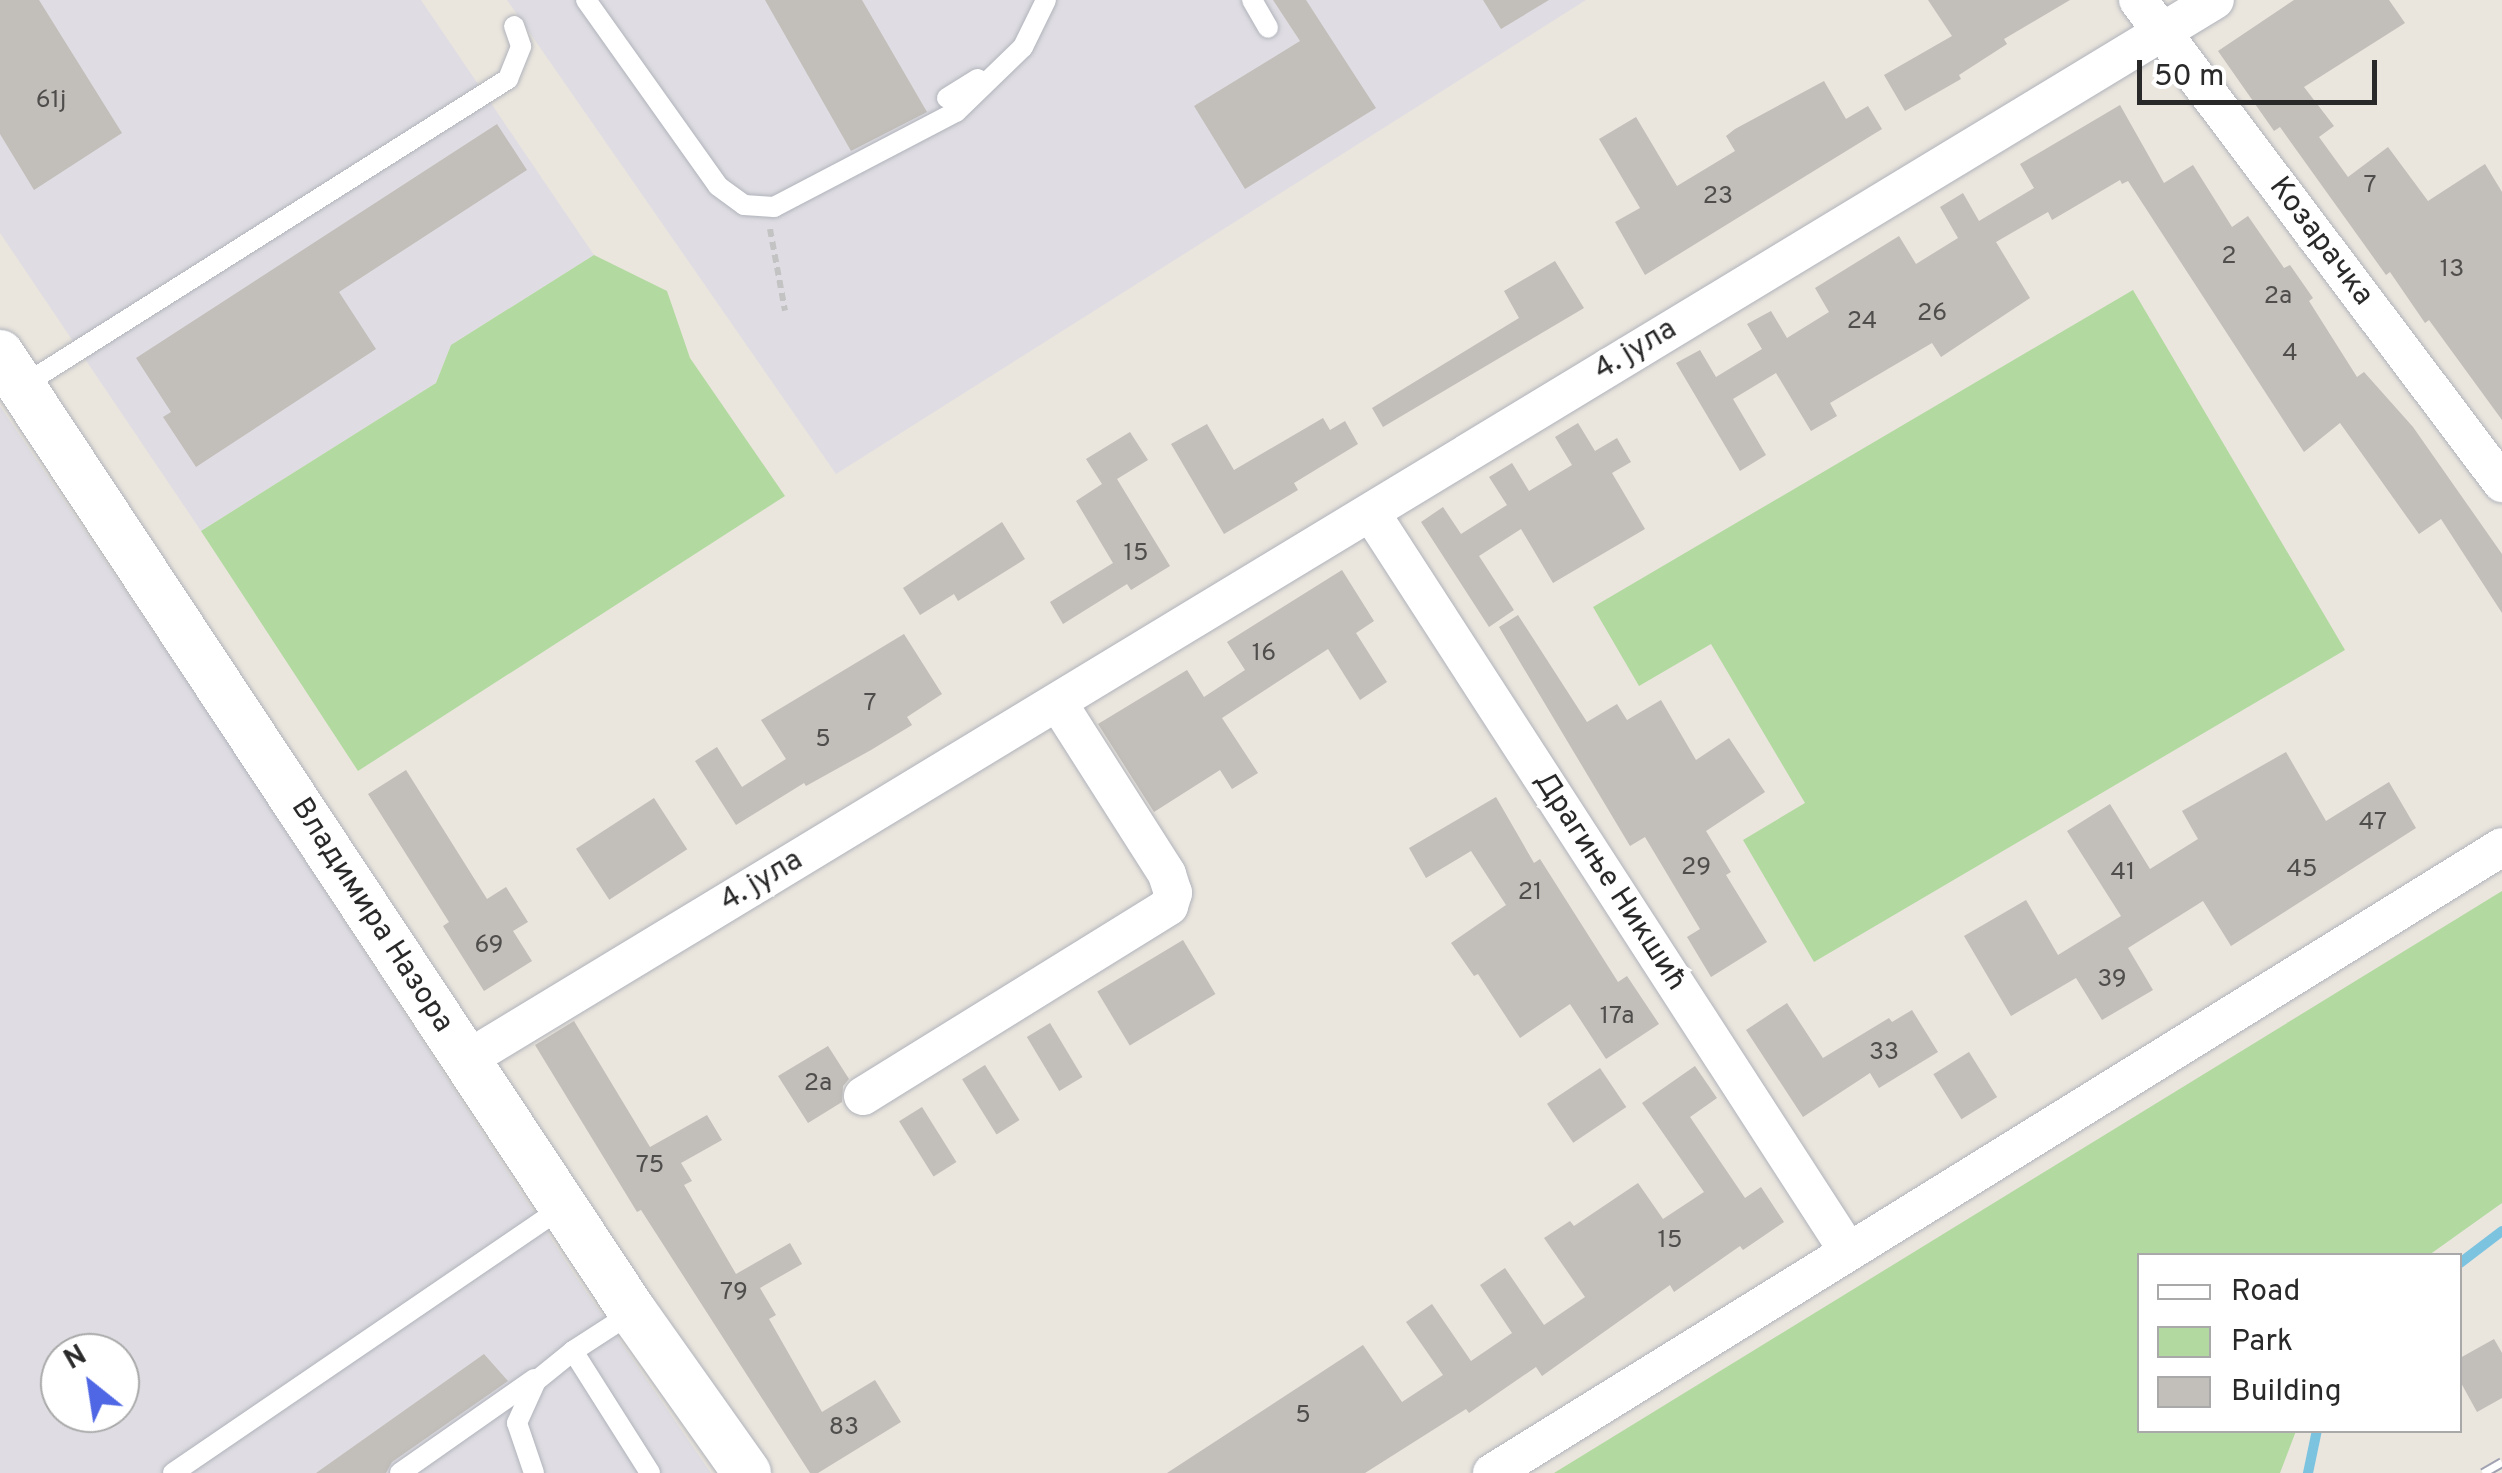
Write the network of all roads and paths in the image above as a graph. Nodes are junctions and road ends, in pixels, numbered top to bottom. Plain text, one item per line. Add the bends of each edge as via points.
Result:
1 (586, 0) edge
2 (1046, 0) edge
3 (1252, 0) edge
4 (2138, 0) edge
5 (2214, 0) edge
6 (514, 26) dead end
7 (1268, 28) dead end
8 (2160, 32) junction
9 (996, 68) junction
10 (947, 98) dead end
11 (774, 207) junction
12 (785, 312) dead end
13 (10, 370) edge
14 (2502, 483) edge
15 (1370, 513) junction
16 (1058, 703) junction
17 (2502, 847) edge
18 (466, 1060) junction
19 (863, 1096) dead end
20 (563, 1207) junction
21 (1848, 1251) junction
22 (633, 1312) junction
23 (566, 1356) junction
24 (173, 1473) edge
25 (400, 1473) edge
26 (534, 1473) edge
27 (650, 1473) edge
28 (747, 1473) edge
29 (1492, 1473) edge

1 - 11 lane via 718,186 744,205
2 - 9 lane via 1022,47
3 - 7 lane
4 - 8 street, Козарачка
5 - 8 street, 4. јула
6 - 13 lane via 521,46 508,79
8 - 14 street, Козарачка
8 - 15 street, 4. јула
9 - 10 lane
9 - 11 lane via 956,112
11 - 12 path via 772,262
13 - 18 street, Владимира Назора
15 - 16 street, 4. јула
15 - 21 street, Драгиње Никшић
16 - 18 street, 4. јула
16 - 19 street via 1167,874 1169,906
17 - 21 street
18 - 20 street, Владимира Назора
20 - 22 street, Владимира Назора
20 - 24 lane
21 - 29 street
22 - 23 lane
22 - 28 street, Владимира Назора
23 - 25 lane
23 - 26 lane via 536,1381 517,1423
23 - 27 lane

